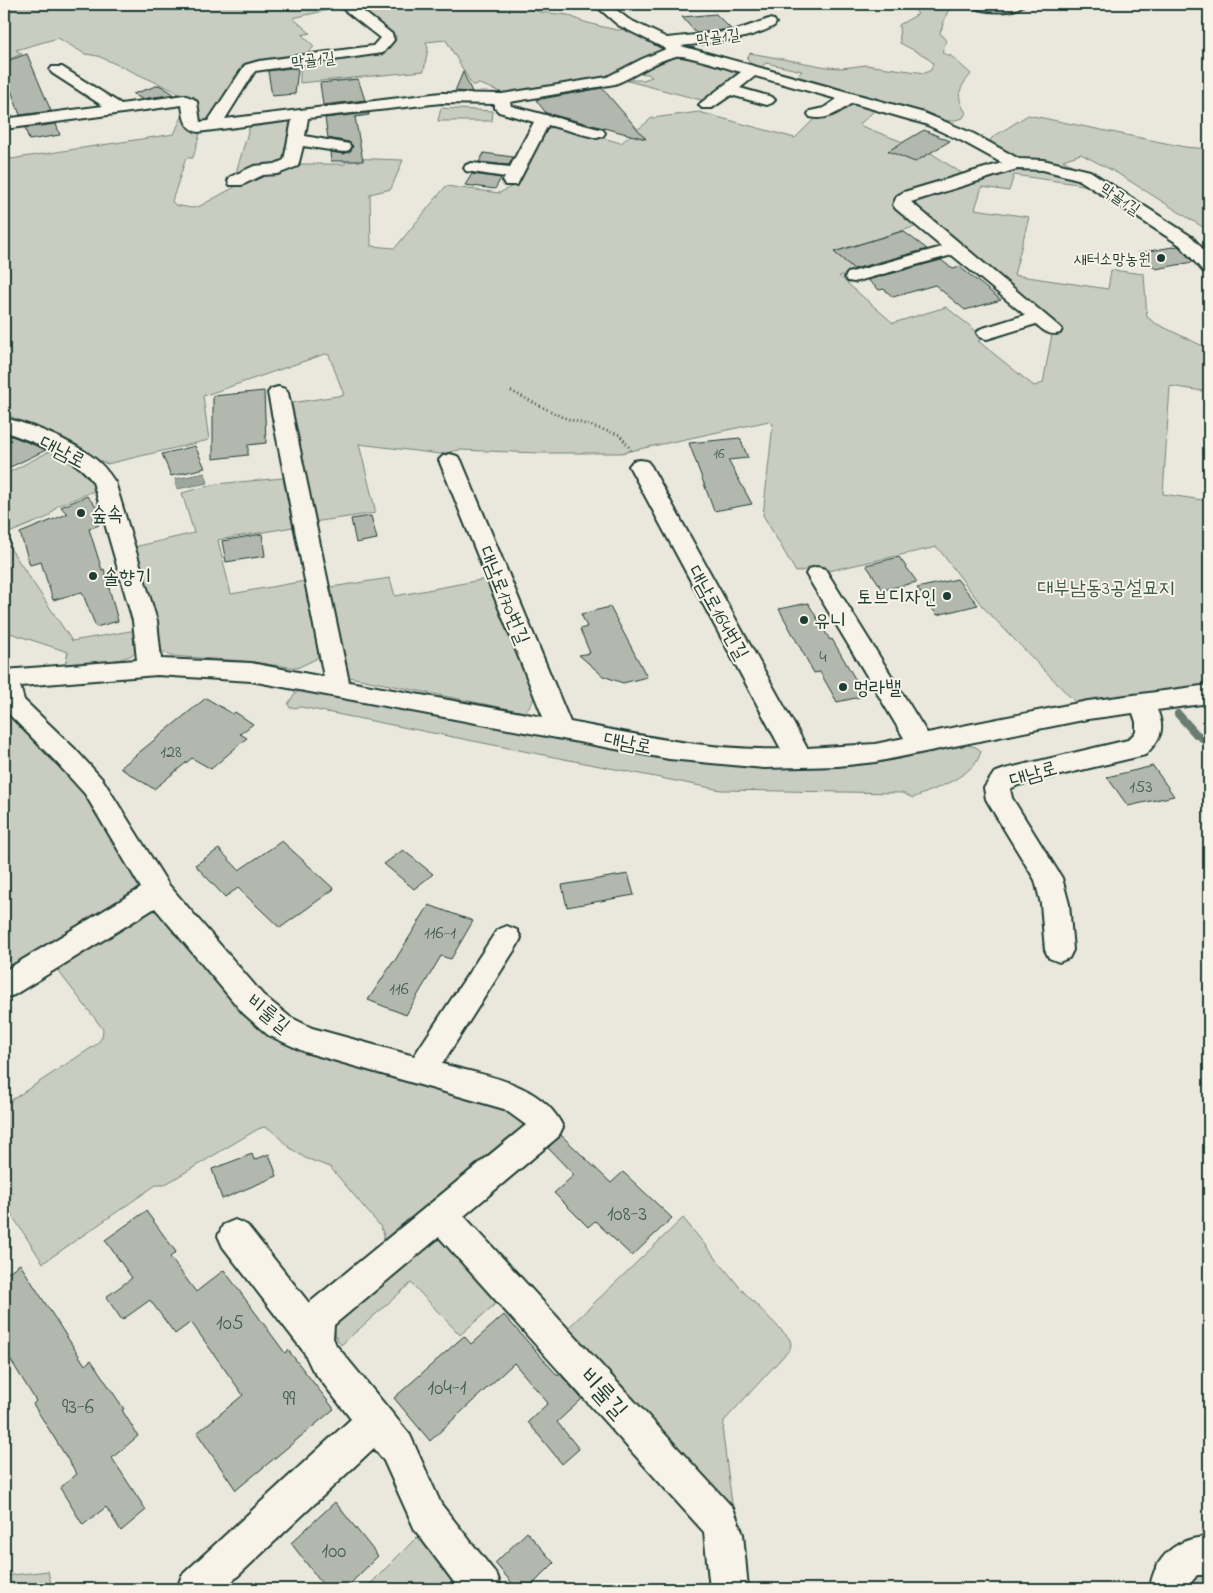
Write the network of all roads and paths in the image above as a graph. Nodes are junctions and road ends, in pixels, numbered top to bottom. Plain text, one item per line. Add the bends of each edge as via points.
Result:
1 (600, 4) edge
2 (978, 4) edge
3 (1017, 4) edge
4 (348, 6) dead end
5 (768, 23) dead end
6 (672, 47) junction
7 (57, 70) dead end
8 (752, 71) junction
9 (728, 89) junction
10 (850, 97) junction
11 (502, 99) junction
12 (767, 100) dead end
13 (707, 105) dead end
14 (118, 108) junction
15 (301, 114) junction
16 (816, 114) dead end
17 (540, 118) junction
18 (4, 124) edge
19 (213, 125) junction
20 (597, 133) dead end
21 (296, 140) junction
22 (343, 147) dead end
23 (1016, 164) junction
24 (472, 168) dead end
25 (236, 181) dead end
26 (955, 249) junction
27 (1209, 267) edge
28 (854, 277) dead end
29 (986, 333) dead end
30 (510, 391) dead end
31 (278, 393) dead end
32 (4, 424) edge
33 (450, 460) dead end
34 (640, 466) joint
35 (817, 574) dead end
36 (148, 667) junction
37 (5, 680) edge
38 (338, 687) junction
39 (1209, 694) edge
40 (1142, 703) junction
41 (560, 730) junction
42 (922, 745) junction
43 (799, 758) junction
44 (158, 892) junction
45 (507, 938) dead end
46 (1059, 950) dead end
47 (4, 986) edge
48 (420, 1072) junction
49 (441, 1215) junction
50 (234, 1236) dead end
51 (316, 1340) junction
52 (376, 1421) junction
53 (1209, 1556) edge
54 (196, 1589) edge
55 (483, 1589) edge
56 (729, 1589) edge
57 (1169, 1589) edge

1 - 6 street, 막골1길 via 623,22
2 - 3 street via 1005,8
4 - 19 street, 막골1길 via 387,37 378,50 250,68
5 - 6 street, 막골1길 via 746,32
6 - 8 street, 막골1길
6 - 11 street, 막골1길 via 625,76 610,81
7 - 14 street
8 - 9 street
8 - 10 street, 막골1길
9 - 12 street
9 - 13 street
10 - 16 street via 829,112
10 - 23 street, 막골1길 via 948,127
11 - 15 street, 막골1길 via 441,98
11 - 17 street via 502,108
14 - 18 street, 막골1길
14 - 19 street, 막골1길 via 186,100 194,125
15 - 19 street, 막골1길
15 - 21 street
17 - 20 street
17 - 24 street via 543,120 513,177
21 - 22 street
21 - 25 street via 292,163 278,169 260,170
23 - 26 street, 막골1길 via 904,200 902,205
23 - 27 street, 막골1길 via 1043,165 1084,175 1186,242
26 - 28 street
26 - 29 street, 막골1길 via 1046,323
30 - 34 path via 562,417 620,435
31 - 38 street
32 - 36 street, 대남로 via 78,457 99,472 145,621
33 - 41 street, 대남로170번길
34 - 43 street, 대남로164번길
35 - 42 lane
36 - 37 street, 대남로
36 - 38 street, 대남로 via 251,672
37 - 44 street, 비룰길 via 12,704 94,787
38 - 41 street, 대남로
39 - 40 street, 대남로
40 - 42 street, 대남로 via 1042,718
40 - 46 street, 대남로 via 1150,731 1146,740 1136,748 1008,778 997,788 999,799 1048,878
41 - 43 street, 대남로 via 669,750 755,758
42 - 43 street, 대남로 via 875,753
44 - 47 street
44 - 48 street, 비룰길 via 254,1004 279,1026 305,1040
45 - 48 street
48 - 49 street, 비룰길 via 514,1098 547,1127
49 - 51 street, 비룰길 via 322,1313 315,1325
49 - 56 street, 비룰길 via 720,1522
50 - 51 street
51 - 52 street via 324,1357
52 - 54 street
52 - 55 street via 398,1448 428,1517
53 - 57 street via 1192,1557 1179,1565

